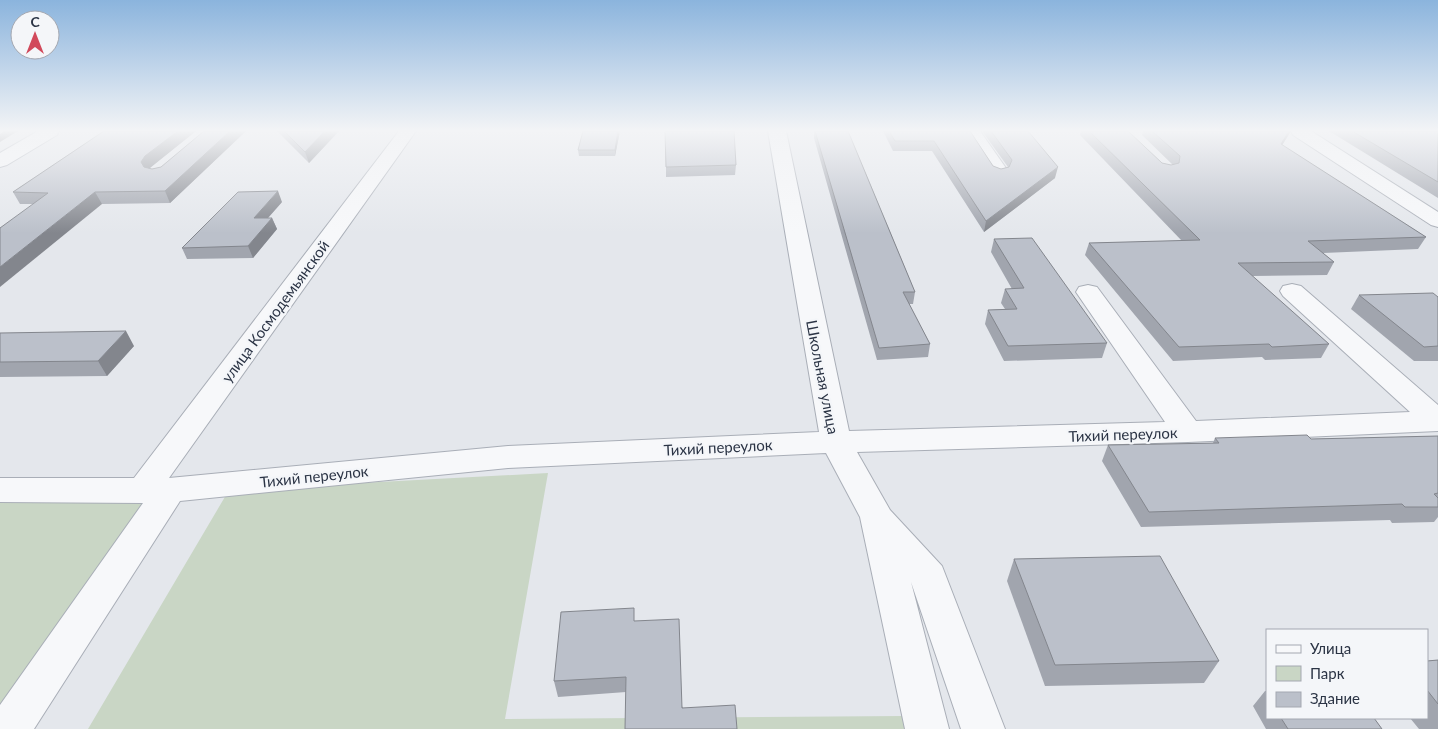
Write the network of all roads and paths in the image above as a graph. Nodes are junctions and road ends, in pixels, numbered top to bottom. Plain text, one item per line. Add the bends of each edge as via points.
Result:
1 (384, 165) edge
2 (783, 165) edge
3 (995, 165) edge
4 (1352, 165) edge
5 (999, 171) edge
6 (1438, 221) edge
7 (1292, 291) dead end
8 (1088, 292) dead end
9 (1438, 421) edge
10 (1188, 432) junction
11 (836, 442) junction
12 (0, 490) edge
13 (156, 490) junction
14 (877, 517) junction
15 (9, 729) edge
16 (927, 729) edge
17 (983, 729) edge

1 - 13 street, улица Космодемьянской
2 - 11 street, Школьная улица
3 - 5 street
4 - 6 street
7 - 9 street
8 - 10 street
9 - 10 street, Тихий переулок
10 - 11 street, Тихий переулок
11 - 13 street, Тихий переулок via 508,457
11 - 14 street, Школьная улица
12 - 13 street, Тихий переулок
13 - 15 street, улица Космодемьянской
14 - 16 street, Школьная улица
14 - 17 street via 929,578

